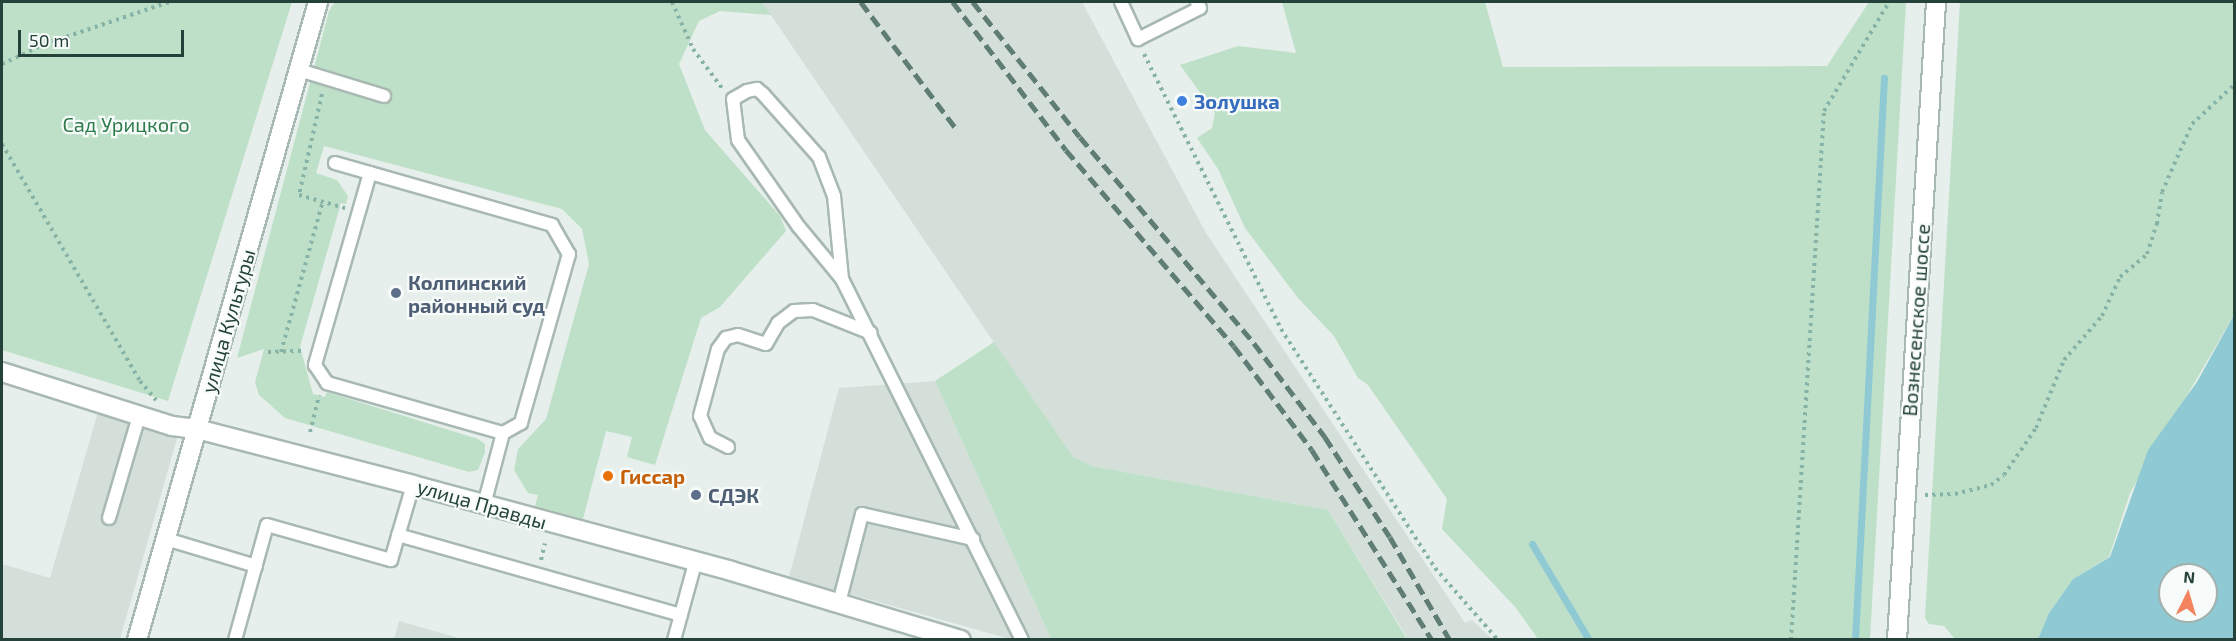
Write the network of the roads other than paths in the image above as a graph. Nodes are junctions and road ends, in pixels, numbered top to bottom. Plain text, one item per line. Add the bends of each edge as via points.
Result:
1 (318, 2) edge
2 (1121, 2) edge
3 (1197, 2) edge
4 (1936, 2) edge
5 (299, 70) junction
6 (384, 96) dead end
7 (335, 163) dead end
8 (370, 173) junction
9 (842, 279) junction
10 (871, 333) junction
11 (2, 372) edge
12 (139, 416) junction
13 (197, 429) junction
14 (503, 433) junction
15 (728, 447) dead end
16 (413, 485) junction
17 (484, 506) junction
18 (109, 518) dead end
19 (398, 535) junction
20 (166, 539) junction
21 (973, 539) junction
22 (696, 563) junction
23 (256, 566) junction
24 (839, 603) junction
25 (681, 615) junction
26 (903, 631) edge
27 (138, 639) edge
28 (234, 639) edge
29 (674, 639) edge
30 (961, 639) edge
31 (1022, 639) edge
32 (1897, 639) edge

1 - 5 street, улица Культуры
2 - 3 lane via 1138,39 1200,8
4 - 32 street, Вознесенское шоссе
5 - 6 lane
5 - 13 street, улица Культуры
7 - 8 lane
8 - 14 lane via 315,365 327,383
8 - 14 lane via 552,225 569,254 521,423
9 - 9 lane via 798,227 738,140 733,99 757,89 819,157 834,196
9 - 10 lane
10 - 15 lane via 813,310 794,311 778,323 765,344 738,335 726,338 718,349 699,416 710,438
10 - 21 lane
11 - 12 street, улица Правды
12 - 13 street, улица Правды
12 - 18 lane
13 - 16 street, улица Правды
13 - 20 street, улица Культуры
14 - 17 lane
16 - 17 street, улица Правды
16 - 19 lane
17 - 22 street, улица Правды
19 - 23 lane via 391,560 267,525
19 - 25 lane
20 - 23 lane
20 - 27 street, улица Культуры
21 - 24 lane via 862,514
21 - 31 lane
22 - 24 street, улица Правды
22 - 25 lane
23 - 28 lane
24 - 26 street, улица Правды
25 - 29 lane
26 - 30 street, улица Правды

